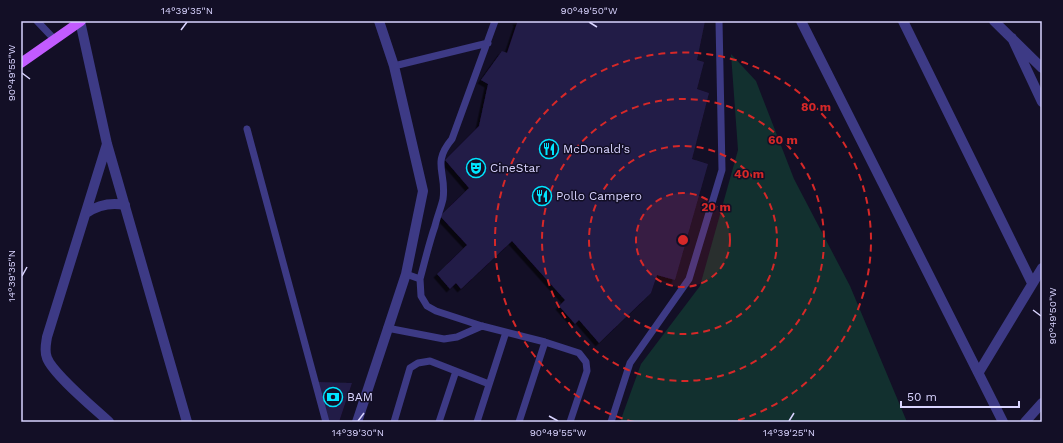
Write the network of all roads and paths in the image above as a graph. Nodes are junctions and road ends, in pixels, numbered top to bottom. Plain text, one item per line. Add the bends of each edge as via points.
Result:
1 (37, 21) edge
2 (80, 21) edge
3 (379, 21) edge
4 (495, 21) edge
5 (719, 21) edge
6 (801, 21) edge
7 (903, 21) edge
8 (994, 21) edge
9 (1012, 38) junction
10 (55, 40) junction
11 (488, 43) junction
12 (21, 63) edge
13 (394, 66) junction
14 (1042, 68) edge
15 (1039, 87) edge
16 (1042, 102) edge
17 (247, 129) dead end
18 (107, 144) junction
19 (125, 205) junction
20 (86, 213) junction
21 (1042, 268) edge
22 (406, 274) junction
23 (420, 279) junction
24 (1032, 283) junction
25 (482, 326) junction
26 (387, 328) junction
27 (506, 332) junction
28 (545, 342) junction
29 (456, 371) junction
30 (979, 372) junction
31 (490, 384) junction
32 (1042, 403) edge
33 (109, 422) edge
34 (187, 422) edge
35 (326, 422) edge
36 (357, 422) edge
37 (394, 422) edge
38 (439, 422) edge
39 (477, 422) edge
40 (519, 422) edge
41 (570, 422) edge
42 (611, 422) edge
43 (1003, 422) edge
44 (1025, 422) edge

1 - 10 lane
2 - 10 main road
2 - 18 street
3 - 13 street
4 - 11 lane
5 - 42 lane via 722,170 689,279 630,363
6 - 30 street
7 - 24 street
8 - 9 street
9 - 14 street
9 - 15 street
10 - 12 main road
11 - 13 lane
11 - 23 lane via 452,139 440,160 444,183 443,200
13 - 22 street via 423,191
15 - 16 street
17 - 35 lane
18 - 19 street
18 - 20 street
19 - 20 street via 102,205
19 - 34 street
20 - 33 street via 45,350 55,370
21 - 24 street
22 - 23 lane
22 - 26 street
23 - 25 lane via 421,296 427,306
24 - 30 street
25 - 26 lane via 457,337 444,339
25 - 27 lane
26 - 36 street
27 - 28 lane
27 - 31 lane
28 - 40 lane
28 - 41 lane via 579,353 586,362 587,371
29 - 31 lane
29 - 37 lane via 430,361 418,363 410,368
29 - 38 lane
30 - 43 street
31 - 39 lane
32 - 44 street

